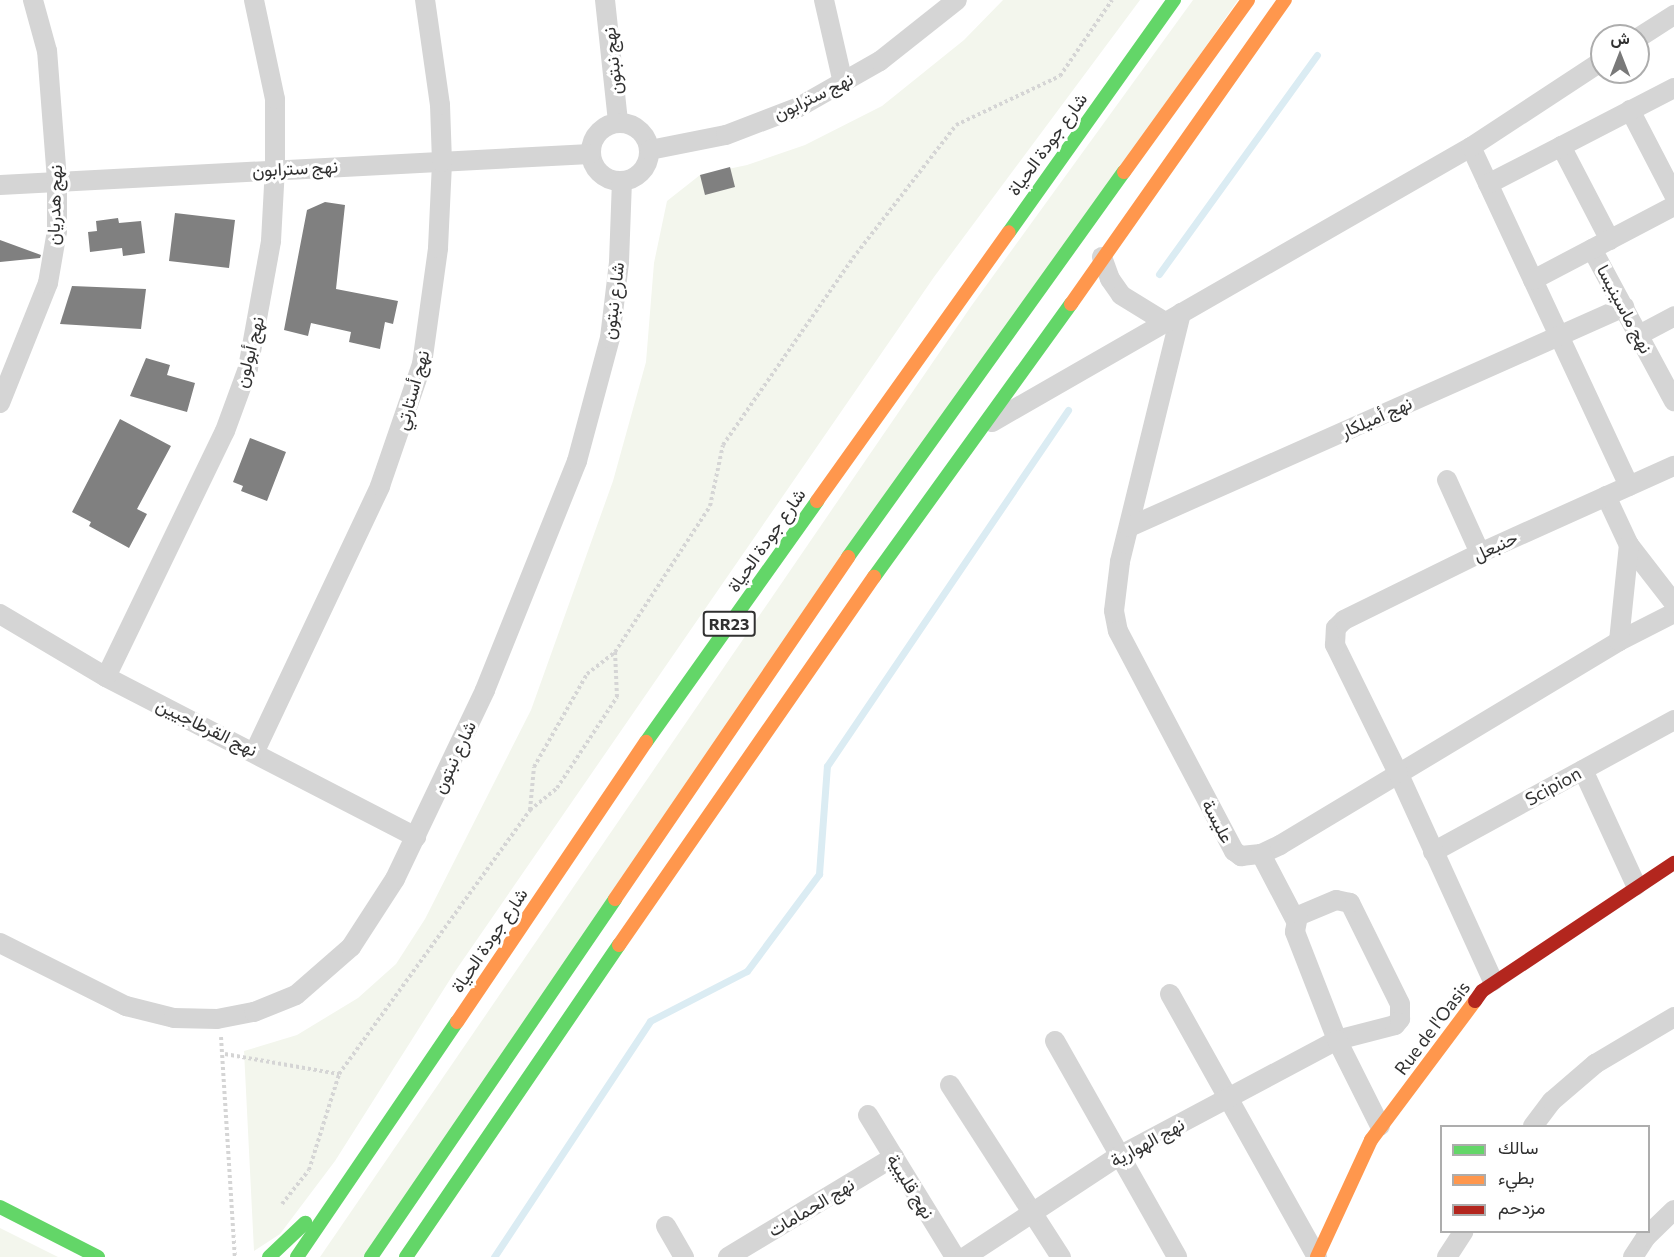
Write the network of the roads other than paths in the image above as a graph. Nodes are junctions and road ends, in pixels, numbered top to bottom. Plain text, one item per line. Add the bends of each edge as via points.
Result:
1 (33, 0) edge
2 (254, 0) edge
3 (425, 0) edge
4 (605, 0) edge
5 (824, 0) edge
6 (957, 0) edge
7 (1174, 0) edge
8 (1248, 0) edge
9 (1285, 0) edge
10 (1674, 15) edge
11 (1650, 30) edge
12 (1590, 69) edge
13 (843, 83) junction
14 (1674, 88) edge
15 (1630, 110) junction
16 (618, 122) junction
17 (1561, 146) junction
18 (1471, 147) junction
19 (650, 150) junction
20 (590, 154) junction
21 (442, 162) junction
22 (274, 168) junction
23 (57, 180) junction
24 (622, 181) junction
25 (1488, 184) junction
26 (0, 185) edge
27 (1674, 195) edge
28 (1674, 206) edge
29 (1601, 244) junction
30 (1102, 257) junction
31 (1533, 280) junction
32 (1624, 307) junction
33 (1674, 316) edge
34 (1173, 317) junction
35 (1639, 335) junction
36 (1559, 336) junction
37 (1674, 401) edge
38 (0, 403) edge
39 (985, 427) junction
40 (1674, 466) edge
41 (1447, 480) dead end
42 (1629, 486) junction
43 (1606, 496) junction
44 (1129, 527) junction
45 (1629, 545) junction
46 (1480, 553) junction
47 (1674, 603) edge
48 (1674, 613) edge
49 (0, 614) edge
50 (1619, 641) junction
51 (106, 677) junction
52 (1674, 720) edge
53 (255, 751) junction
54 (1583, 770) junction
55 (1398, 773) junction
56 (416, 837) junction
57 (1433, 852) junction
58 (1261, 854) junction
59 (1674, 863) edge
60 (1636, 885) junction
61 (1296, 921) junction
62 (0, 943) edge
63 (1493, 981) junction
64 (1170, 994) dead end
65 (1674, 1017) edge
66 (1337, 1040) junction
67 (1055, 1041) dead end
68 (950, 1085) dead end
69 (1230, 1096) junction
70 (868, 1115) dead end
71 (1534, 1125) edge
72 (1380, 1126) junction
73 (1119, 1156) junction
74 (894, 1157) junction
75 (345, 1184) junction
76 (0, 1207) edge
77 (1674, 1209) edge
78 (1031, 1214) junction
79 (666, 1226) dead end
80 (1462, 1233) edge
81 (98, 1257) edge
82 (269, 1257) edge
83 (297, 1257) edge
84 (371, 1257) edge
85 (406, 1257) edge
86 (684, 1257) edge
87 (728, 1257) edge
88 (955, 1257) edge
89 (965, 1257) edge
90 (1061, 1257) edge
91 (1177, 1257) edge
92 (1317, 1257) edge
93 (1447, 1257) edge
94 (1633, 1257) edge

1 - 23 street, نهج هدريان via 46,51
2 - 22 street, نهج أبولون via 275,99
3 - 21 street, نهج أستارتي via 438,82
4 - 16 street, نهج نبتون
5 - 13 street
6 - 13 street, نهج سترابون via 880,61
7 - 75 main road, شارع جودة الحياة / RR23 via 653,732
8 - 84 main road via 845,561
9 - 30 main road
10 - 11 street
12 - 18 street
13 - 19 street, نهج سترابون via 799,107 726,135
14 - 15 street
15 - 17 street
15 - 27 street
16 - 19 street via 640,129
16 - 20 street via 597,132
17 - 25 street
17 - 29 street, نهج ماسينيسا
18 - 25 street
18 - 34 street
19 - 24 street via 642,171
20 - 21 street, نهج سترابون
20 - 24 street via 600,174
21 - 22 street, نهج سترابون
21 - 53 street, نهج أستارتي via 438,248 418,375 380,486
22 - 23 street, نهج سترابون
22 - 51 street, نهج أبولون via 271,241 248,368 225,431
23 - 26 street, نهج سترابون
23 - 38 street, نهج هدريان via 57,231 48,283
24 - 56 street, شارع نبتون via 619,262 610,338 578,461 486,690
25 - 31 street
28 - 29 street
29 - 31 street
29 - 32 street, نهج ماسينيسا
30 - 34 street via 1121,295
30 - 39 main road
31 - 36 street
32 - 35 street, نهج ماسينيسا
32 - 36 street, نهج أميلكار
33 - 35 street
34 - 39 street
34 - 44 street, عليسة
35 - 37 street, نهج ماسينيسا
36 - 42 street
36 - 44 street, نهج أميلكار
39 - 85 main road via 824,646
40 - 42 street, حنبعل
41 - 46 street
42 - 43 street, حنبعل
43 - 45 street
43 - 46 street, حنبعل
44 - 58 street, عليسة via 1114,588 1118,631 1234,851 1241,856
45 - 47 street
45 - 50 street
46 - 55 street, حنبعل via 1344,620 1336,628 1335,645
48 - 50 street
49 - 51 street, نهج القرطاجيين
50 - 55 street
51 - 53 street, نهج القرطاجيين
52 - 54 street, Scipion
53 - 56 street, نهج القرطاجيين
54 - 57 street, Scipion
54 - 60 street
55 - 57 street
55 - 58 street
56 - 62 street, شارع نبتون via 375,914 351,947 296,995 254,1012 217,1019 174,1018 126,1006
57 - 63 street
58 - 61 street
59 - 60 main road, Rue de l'Oasis
60 - 63 main road, Rue de l'Oasis
61 - 66 street via 1295,932
61 - 66 street, نهج الهوارية via 1336,900 1350,903 1400,1004 1400,1019 1395,1025
63 - 72 main road, Rue de l'Oasis
64 - 69 street
65 - 71 street via 1595,1064 1552,1101
66 - 69 street, نهج الهوارية
66 - 72 street
67 - 73 street
68 - 78 street
69 - 73 street, نهج الهوارية
69 - 92 street
70 - 74 street, نهج قليبية
72 - 92 main road, Rue de l'Oasis
73 - 78 street, نهج الهوارية
73 - 91 street
74 - 87 street, نهج الحمامات
74 - 88 street, نهج قليبية
75 - 82 main road
75 - 83 main road, شارع جودة الحياة / RR23
76 - 81 main road
77 - 94 street via 1646,1237
78 - 89 street, نهج الهوارية
78 - 90 street
79 - 86 street
80 - 93 street

